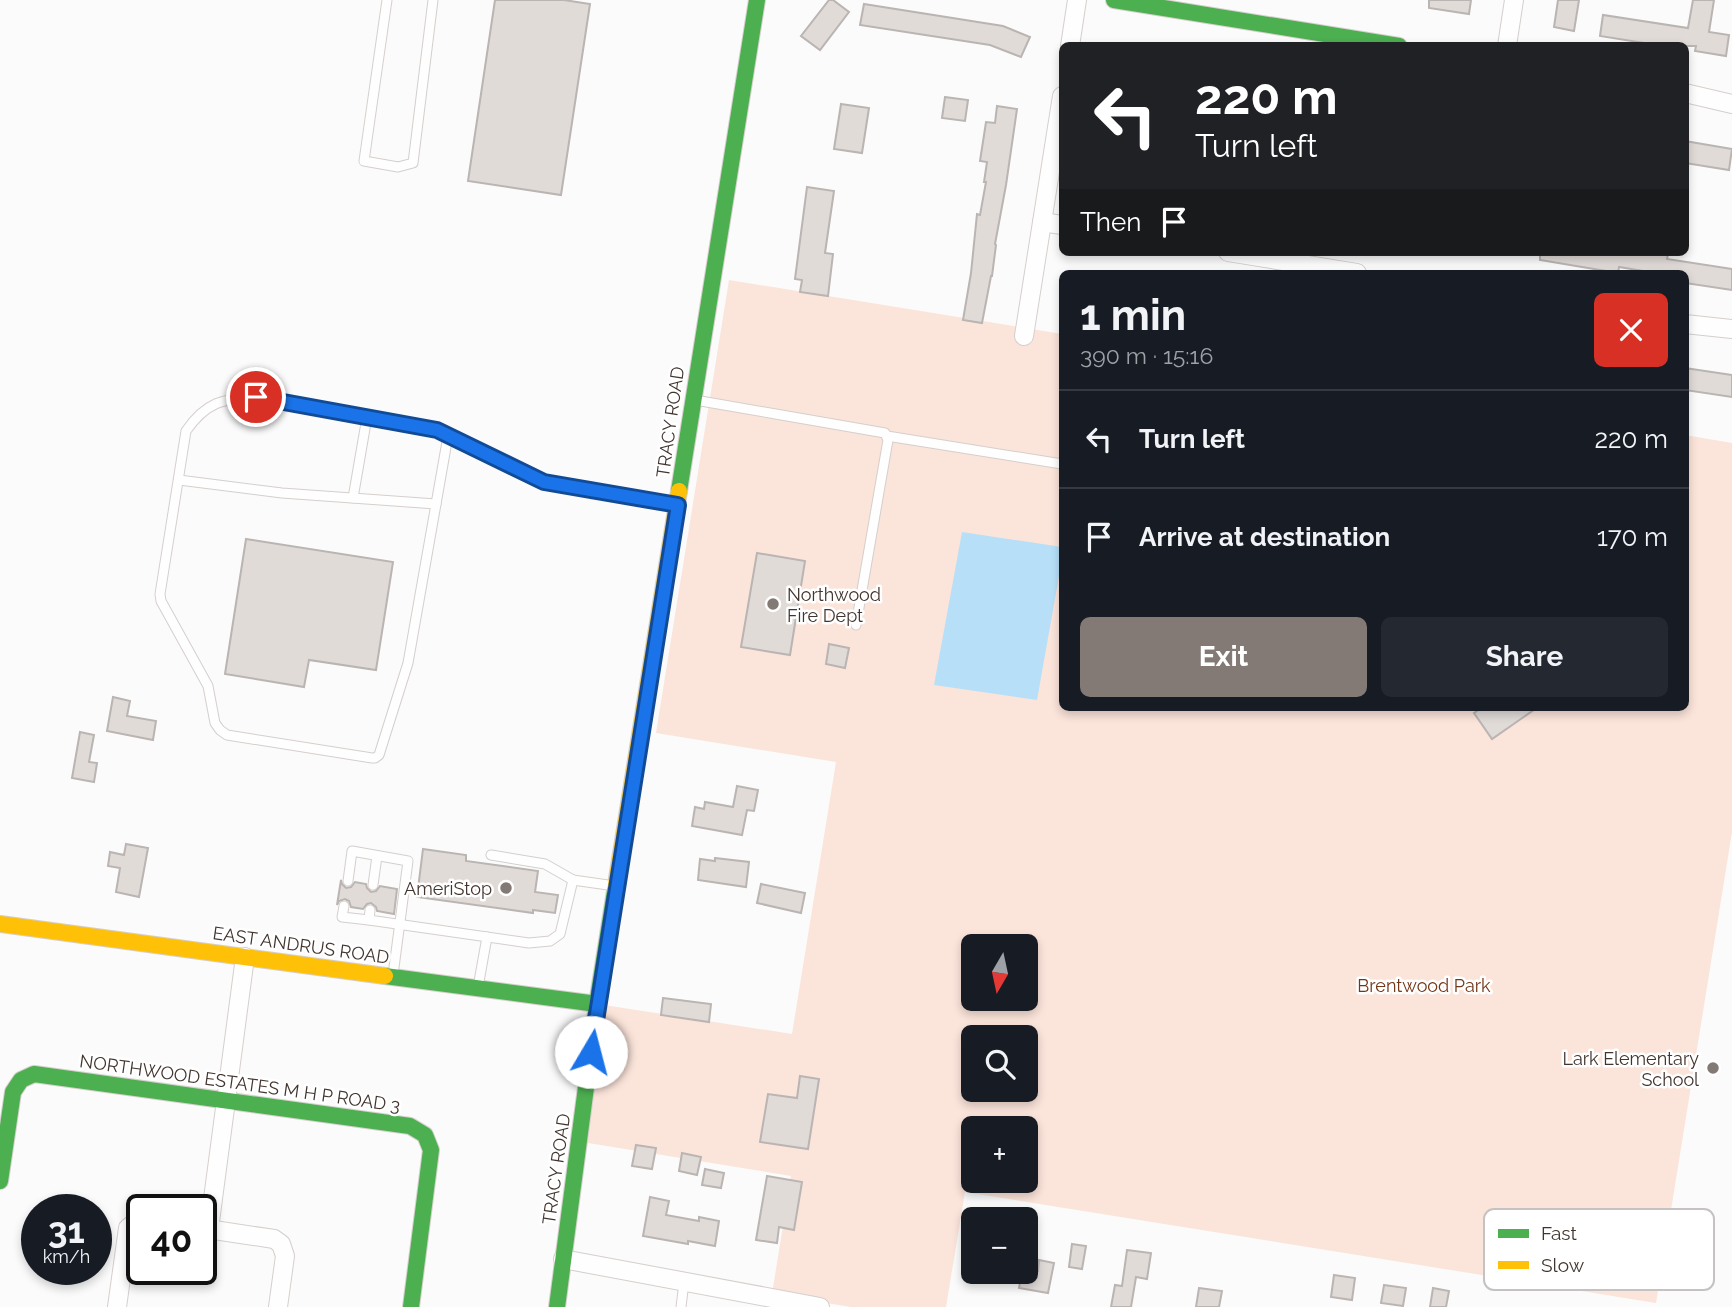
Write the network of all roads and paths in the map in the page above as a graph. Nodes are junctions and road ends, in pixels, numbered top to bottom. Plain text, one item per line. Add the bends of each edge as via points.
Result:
1 (387, 0) edge
2 (433, 0) edge
3 (757, 0) edge
4 (1077, 0) edge
5 (1114, 0) edge
6 (1514, 0) edge
7 (1071, 42) edge
8 (1374, 42) edge
9 (1508, 42) edge
10 (1689, 94) edge
11 (1732, 104) edge
12 (1059, 115) edge
13 (1042, 222) junction
14 (1059, 225) edge
15 (1253, 256) edge
16 (1339, 270) edge
17 (1689, 324) edge
18 (1732, 329) edge
19 (1024, 335) dead end
20 (693, 399) junction
21 (366, 417) junction
22 (449, 436) junction
23 (887, 436) junction
24 (1059, 464) edge
25 (178, 480) junction
26 (353, 498) junction
27 (436, 504) junction
28 (678, 505) junction
29 (856, 625) dead end
30 (491, 855) dead end
31 (377, 856) junction
32 (573, 880) junction
33 (348, 881) dead end
34 (373, 885) dead end
35 (617, 886) junction
36 (344, 906) dead end
37 (0, 924) edge
38 (400, 924) junction
39 (487, 937) junction
40 (245, 957) junction
41 (393, 976) junction
42 (478, 988) junction
43 (597, 1004) junction
44 (225, 1100) junction
45 (0, 1181) edge
46 (210, 1194) edge
47 (217, 1230) edge
48 (126, 1242) edge
49 (563, 1259) junction
50 (684, 1282) junction
51 (808, 1306) edge
52 (117, 1307) edge
53 (278, 1307) edge
54 (411, 1307) edge
55 (557, 1307) edge
56 (681, 1307) edge

1 - 2 lane via 364,161 398,167 413,163
3 - 20 street, TRACY ROAD
4 - 7 street
5 - 8 street
6 - 9 street
10 - 11 street
12 - 13 street
13 - 14 street
13 - 19 street
15 - 16 street
17 - 18 street
20 - 23 lane
20 - 28 street, TRACY ROAD
21 - 22 lane
21 - 25 lane via 256,397 211,405 186,431
21 - 26 lane
22 - 27 lane
22 - 28 lane via 544,482
23 - 24 lane
23 - 29 lane
25 - 26 lane
25 - 27 lane via 161,601 208,686 215,723 227,735 372,758 379,755 408,663
26 - 27 lane
28 - 35 street, TRACY ROAD
30 - 32 lane via 545,864
31 - 33 lane via 352,851
31 - 34 lane
31 - 38 lane via 408,861
32 - 35 lane
32 - 39 lane via 560,934 550,941
35 - 43 street, TRACY ROAD
36 - 38 lane via 342,916 370,915
37 - 40 street, EAST ANDRUS ROAD
38 - 39 lane
38 - 41 lane
39 - 42 lane
40 - 41 street, EAST ANDRUS ROAD
40 - 44 street
41 - 42 street, EAST ANDRUS ROAD
42 - 43 street, EAST ANDRUS ROAD
43 - 49 street, TRACY ROAD
44 - 45 street, NORTHWOOD ESTATES M H P ROAD 3 via 28,1075 13,1092
44 - 46 street
44 - 54 street, NORTHWOOD ESTATES M H P ROAD 3 via 399,1124 426,1136 430,1159
47 - 53 street via 281,1244 285,1256
48 - 52 street
49 - 50 street
49 - 55 street, TRACY ROAD
50 - 51 street
50 - 56 lane

